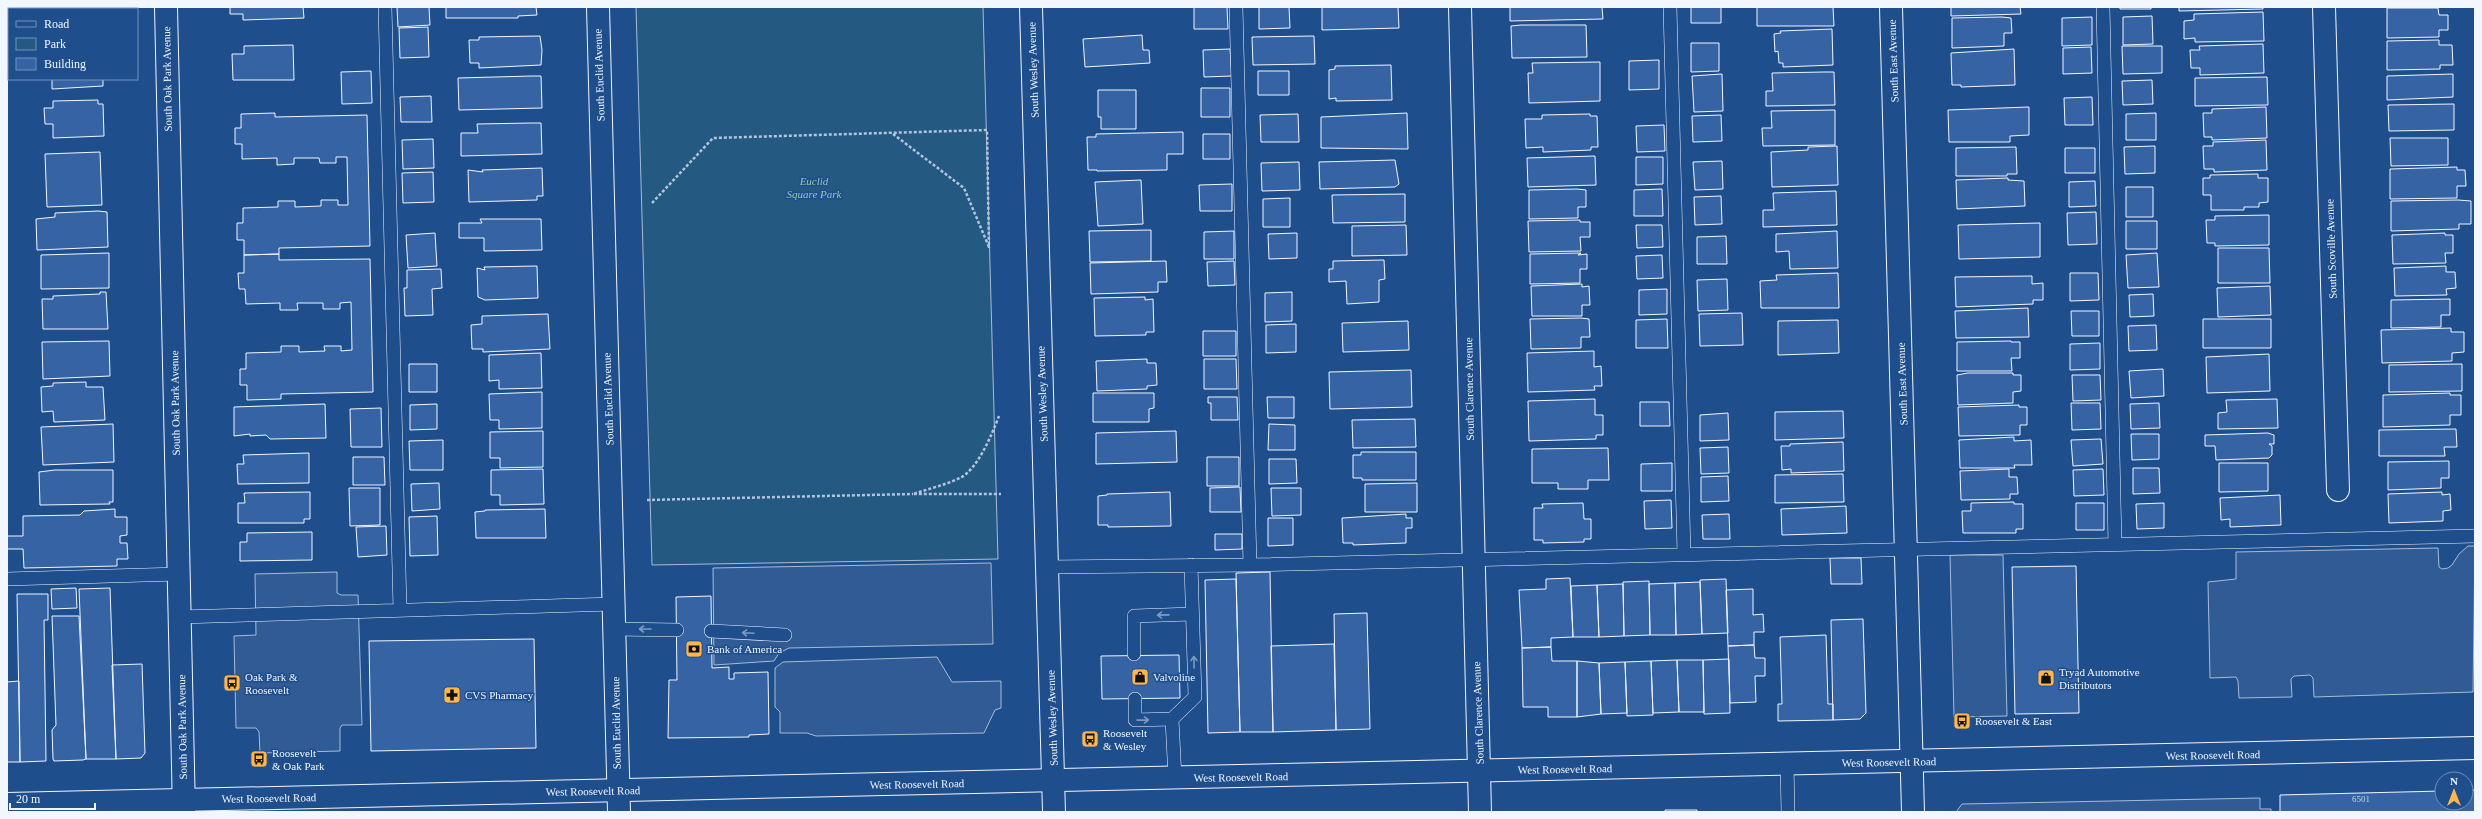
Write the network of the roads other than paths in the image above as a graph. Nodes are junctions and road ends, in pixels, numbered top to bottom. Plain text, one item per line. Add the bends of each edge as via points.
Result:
1 (166, 7) edge
2 (385, 7) edge
3 (598, 7) edge
4 (1031, 7) edge
5 (1236, 7) edge
6 (1460, 7) edge
7 (1670, 7) edge
8 (1891, 7) edge
9 (2103, 7) edge
10 (2324, 7) edge
11 (2338, 490) dead end
12 (2475, 536) edge
13 (2115, 544) junction
14 (1906, 549) junction
15 (1684, 554) junction
16 (1474, 560) junction
17 (1191, 565) junction
18 (1250, 565) junction
19 (1047, 567) junction
20 (179, 574) junction
21 (7, 579) edge
22 (613, 604) junction
23 (400, 610) junction
24 (1192, 614) junction
25 (180, 617) junction
26 (614, 629) junction
27 (677, 630) dead end
28 (711, 631) dead end
29 (785, 635) dead end
30 (1134, 654) dead end
31 (1135, 699) dead end
32 (1172, 719) junction
33 (2475, 748) edge
34 (1912, 762) junction
35 (1787, 764) junction
36 (1479, 771) junction
37 (1174, 778) junction
38 (1053, 781) junction
39 (618, 791) junction
40 (7, 804) edge
41 (184, 806) edge
42 (619, 812) edge
43 (1054, 812) edge
44 (1480, 812) edge
45 (1788, 812) edge
46 (1913, 812) edge

1 - 20 street, South Oak Park Avenue
2 - 23 lane
3 - 22 street, South Euclid Avenue
4 - 19 street, South Wesley Avenue
5 - 18 lane
6 - 16 street, South Clarence Avenue
7 - 15 lane
8 - 14 street, South East Avenue
9 - 13 lane
10 - 11 street, South Scoville Avenue
12 - 13 lane
13 - 14 lane
14 - 15 lane
14 - 34 street, South East Avenue
15 - 16 lane
16 - 18 lane
16 - 36 street, South Clarence Avenue
17 - 18 lane
17 - 19 lane
17 - 24 lane
19 - 38 street, South Wesley Avenue
20 - 21 lane
20 - 25 street, South Oak Park Avenue
22 - 23 lane
22 - 26 street, South Euclid Avenue
23 - 25 lane
24 -> 30 lane via 1134,616
32 -> 24 lane via 1195,696
25 - 41 street, South Oak Park Avenue
27 -> 26 lane
26 - 39 street, South Euclid Avenue
29 -> 28 lane
31 -> 32 lane via 1135,720
32 - 37 lane
33 - 34 street, West Roosevelt Road
34 - 35 street, West Roosevelt Road
34 - 46 street, South East Avenue
35 - 36 street, West Roosevelt Road
35 - 45 lane
36 - 37 street, West Roosevelt Road
36 - 44 street, South Clarence Avenue
37 - 38 street, West Roosevelt Road
38 - 39 street, West Roosevelt Road
38 - 43 street, South Wesley Avenue
39 - 41 street, West Roosevelt Road
39 - 42 street, South Euclid Avenue
40 - 41 street, West Roosevelt Road

